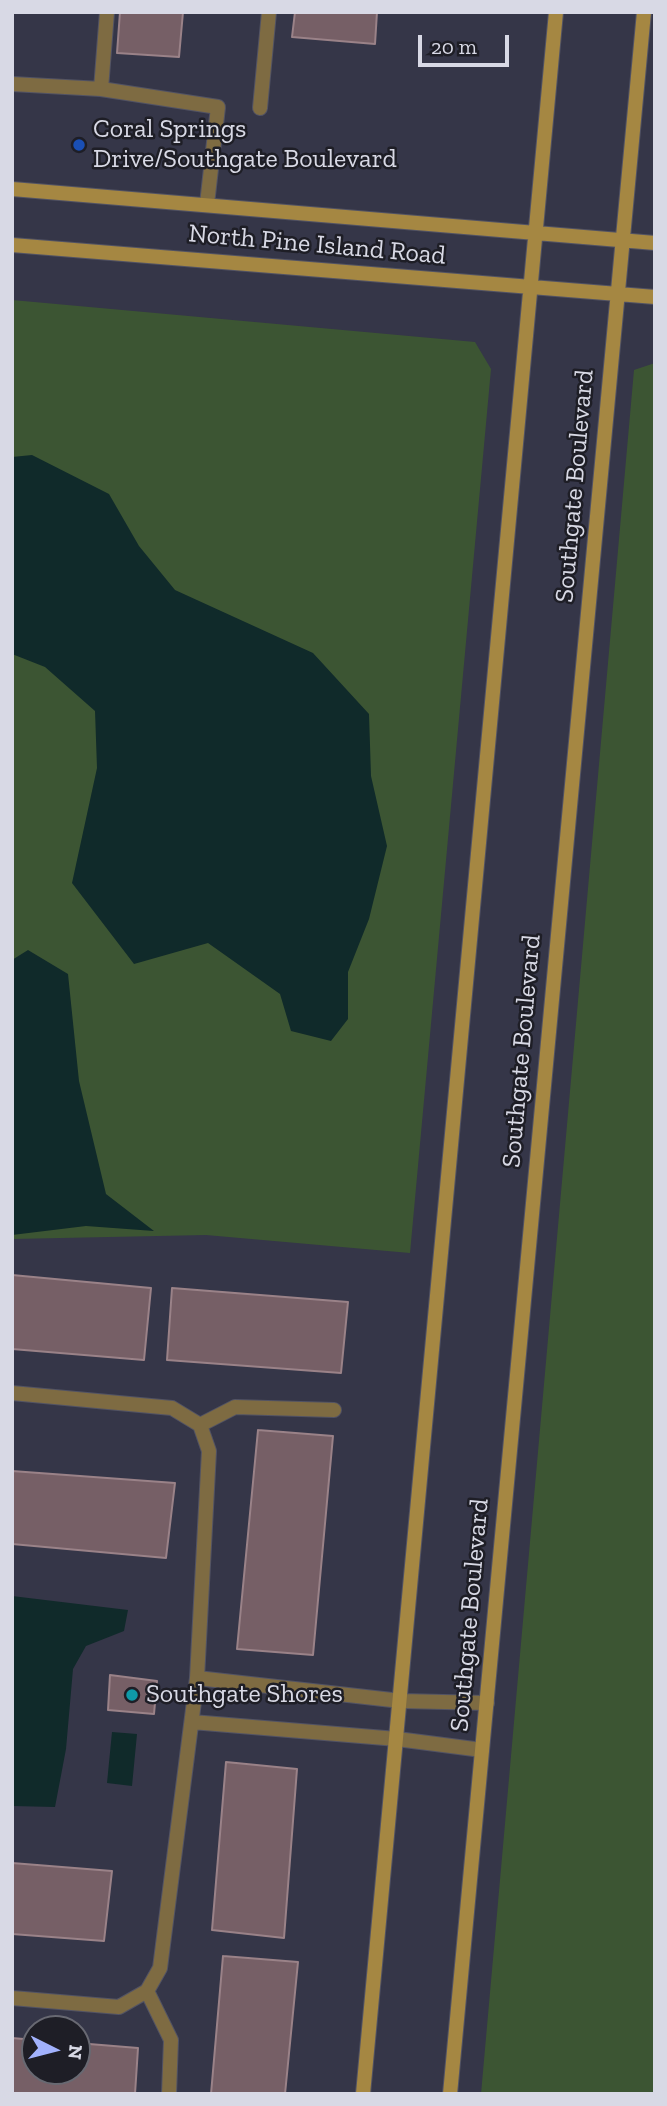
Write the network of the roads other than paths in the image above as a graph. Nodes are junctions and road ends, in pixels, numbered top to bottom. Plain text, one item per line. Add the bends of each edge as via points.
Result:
1 (107, 12) edge
2 (269, 12) edge
3 (556, 12) edge
4 (645, 12) edge
5 (12, 84) edge
6 (101, 89) junction
7 (260, 108) dead end
8 (12, 189) edge
9 (208, 204) junction
10 (536, 231) junction
11 (622, 240) junction
12 (655, 243) edge
13 (12, 245) edge
14 (531, 286) junction
15 (618, 293) junction
16 (655, 297) edge
17 (12, 1393) edge
18 (334, 1410) dead end
19 (200, 1425) junction
20 (197, 1678) junction
21 (401, 1701) junction
22 (487, 1703) junction
23 (192, 1723) junction
24 (397, 1740) junction
25 (482, 1750) junction
26 (147, 1991) junction
27 (12, 1998) edge
28 (169, 2094) edge
29 (363, 2094) edge
30 (450, 2094) edge

1 - 6 street
2 - 7 street
3 - 10 main road
4 - 11 main road, Southgate Boulevard
5 - 6 street
6 - 9 street via 218,107
8 - 9 main road, North Pine Island Road
9 - 10 main road, North Pine Island Road
10 - 11 main road, North Pine Island Road
10 - 14 main road
11 - 12 main road, North Pine Island Road
11 - 15 main road, Southgate Boulevard
13 - 14 main road, North Pine Island Road
14 - 15 main road, North Pine Island Road
14 - 21 main road
15 - 16 main road, North Pine Island Road
15 - 22 main road, Southgate Boulevard
17 - 19 street via 172,1408
18 - 19 street via 235,1407
19 - 20 street via 209,1451
20 - 21 street
20 - 23 street
21 - 22 street
21 - 24 main road
22 - 25 main road, Southgate Boulevard
23 - 24 street
23 - 26 street via 160,1968
24 - 25 street
24 - 29 main road
25 - 30 main road, Southgate Boulevard
26 - 27 street via 119,2007
26 - 28 street via 171,2040

